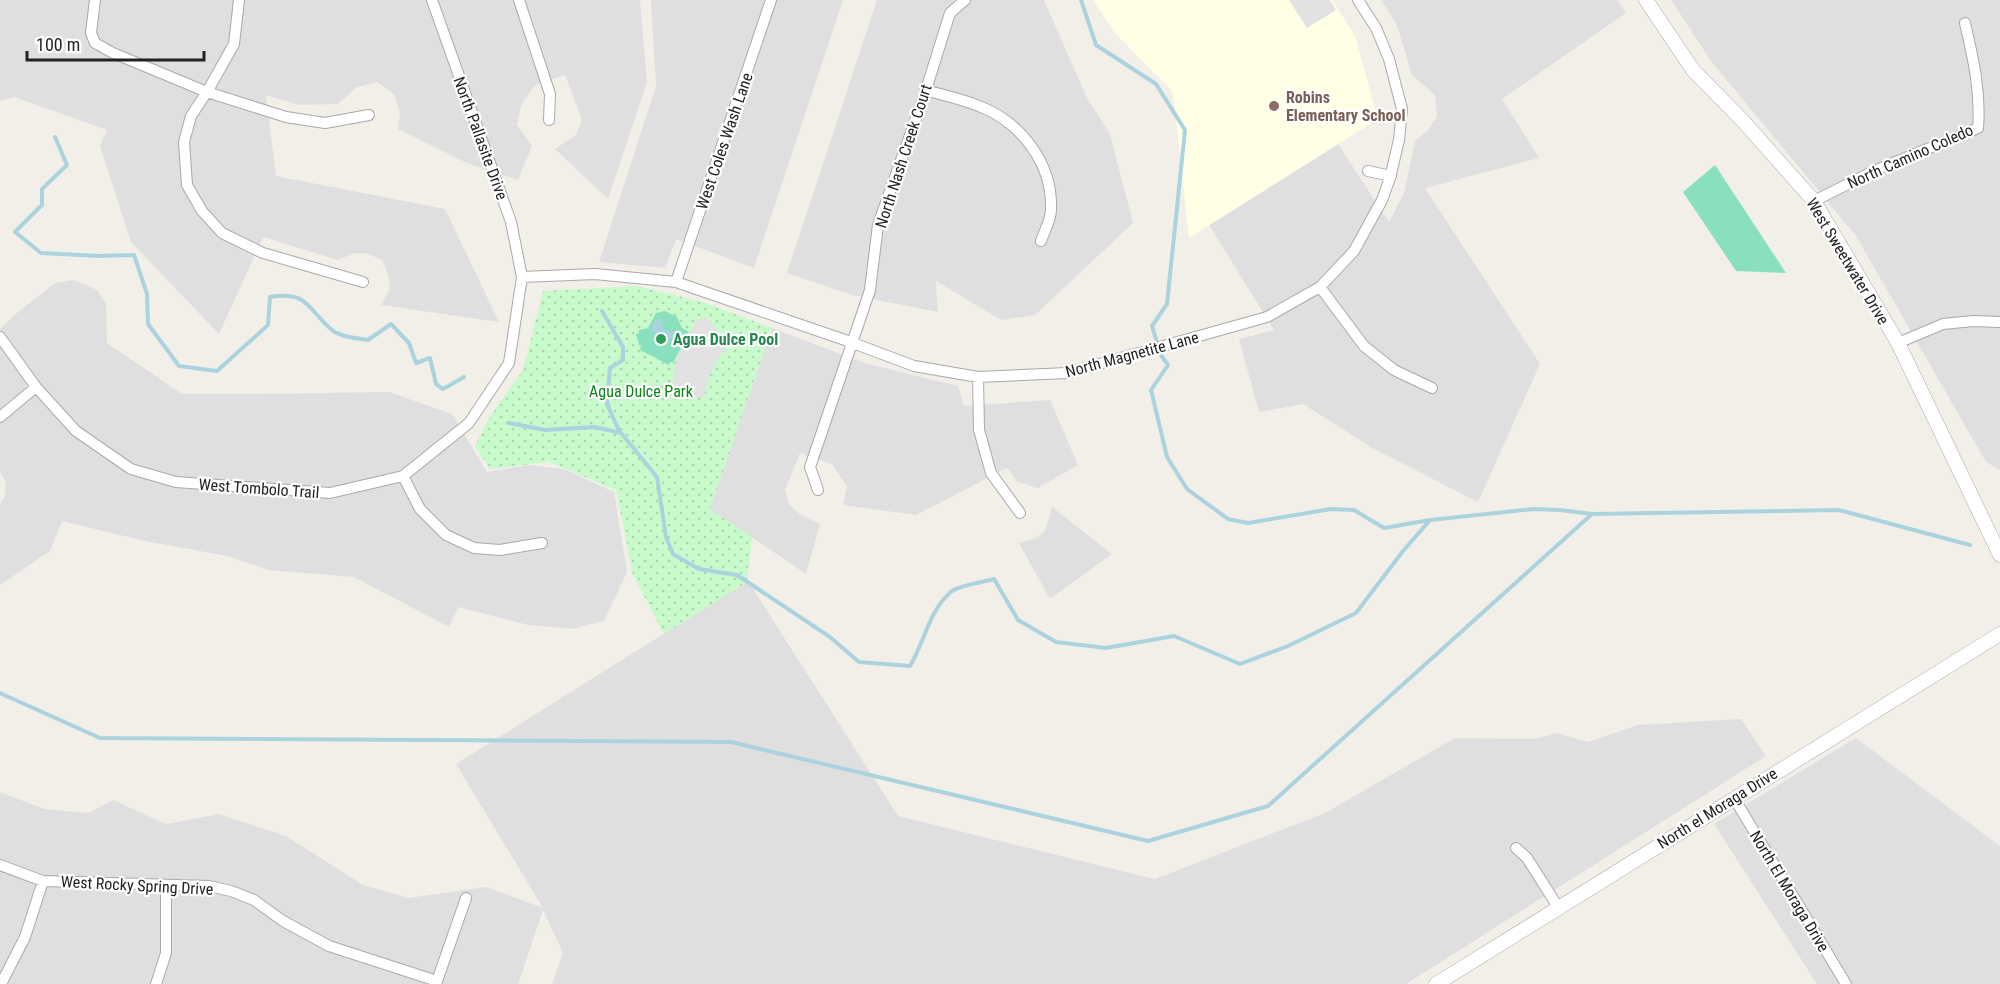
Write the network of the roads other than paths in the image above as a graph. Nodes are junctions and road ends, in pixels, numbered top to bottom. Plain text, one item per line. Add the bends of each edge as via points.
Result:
1 (95, 0) edge
2 (239, 0) edge
3 (432, 0) edge
4 (519, 0) edge
5 (771, 0) edge
6 (965, 0) edge
7 (1358, 0) edge
8 (1646, 0) edge
9 (1965, 23) dead end
10 (925, 90) junction
11 (207, 92) junction
12 (369, 115) dead end
13 (549, 120) dead end
14 (1368, 171) dead end
15 (1391, 176) junction
16 (1814, 201) junction
17 (1041, 241) dead end
18 (522, 277) junction
19 (363, 282) dead end
20 (676, 282) junction
21 (1320, 287) junction
22 (2000, 322) edge
23 (0, 337) edge
24 (853, 343) junction
25 (1898, 343) junction
26 (978, 377) junction
27 (36, 387) junction
28 (1432, 388) dead end
29 (0, 417) edge
30 (403, 476) junction
31 (818, 490) dead end
32 (1020, 513) dead end
33 (542, 543) dead end
34 (2000, 555) edge
35 (2000, 634) edge
36 (1734, 798) junction
37 (1516, 848) dead end
38 (0, 865) edge
39 (43, 881) junction
40 (166, 885) junction
41 (466, 898) dead end
42 (1558, 907) junction
43 (436, 982) edge
44 (1, 984) edge
45 (156, 984) edge
46 (1436, 984) edge
47 (1846, 984) edge

1 - 11 street via 91,33 95,42
2 - 11 street via 234,44
3 - 18 street, North Pallasite Drive via 511,222
4 - 13 street via 550,94
5 - 20 street, West Coles Wash Lane
6 - 10 street, North Nash Creek Court via 950,13
7 - 15 street, North Magnetite Lane via 1389,59 1402,109
8 - 16 street, West Sweetwater Drive via 1693,70
9 - 16 street, North Camino Coledo via 1976,71 1978,128 1876,170
10 - 17 street via 980,106 1006,120 1026,140 1041,160 1048,181 1052,211
10 - 24 street, North Nash Creek Court via 878,225 870,290
11 - 12 street via 286,117 325,123
11 - 19 street via 191,116 184,142 187,185 202,212 222,233 263,253
14 - 15 street
15 - 21 street, North Magnetite Lane via 1354,251
16 - 25 street, West Sweetwater Drive
18 - 20 street, North Magnetite Lane via 595,274
18 - 30 street, West Tombolo Trail via 509,363 469,423
20 - 24 street, North Magnetite Lane
21 - 26 street, North Magnetite Lane via 1268,317 1067,373
21 - 28 street via 1364,346 1394,370
22 - 25 street via 1943,324
23 - 27 street, West Tombolo Trail
24 - 26 street, North Magnetite Lane via 914,366
24 - 31 street, North Nash Creek Court via 810,467
25 - 34 street, West Sweetwater Drive
26 - 32 street via 979,430 991,473
27 - 29 street
27 - 30 street, West Tombolo Trail via 76,431 131,469 176,482 330,493
30 - 33 street via 420,509 446,535 474,548 500,550
35 - 36 street, North el Moraga Drive
36 - 42 street, North el Moraga Drive
36 - 47 street, North El Moraga Drive
37 - 42 street via 1527,858
38 - 39 street, West Rocky Spring Drive
39 - 40 street, West Rocky Spring Drive
39 - 44 street via 25,937
40 - 43 street, West Rocky Spring Drive via 231,891 254,900 329,946
40 - 45 street via 166,953
41 - 43 street
42 - 46 street, North el Moraga Drive

